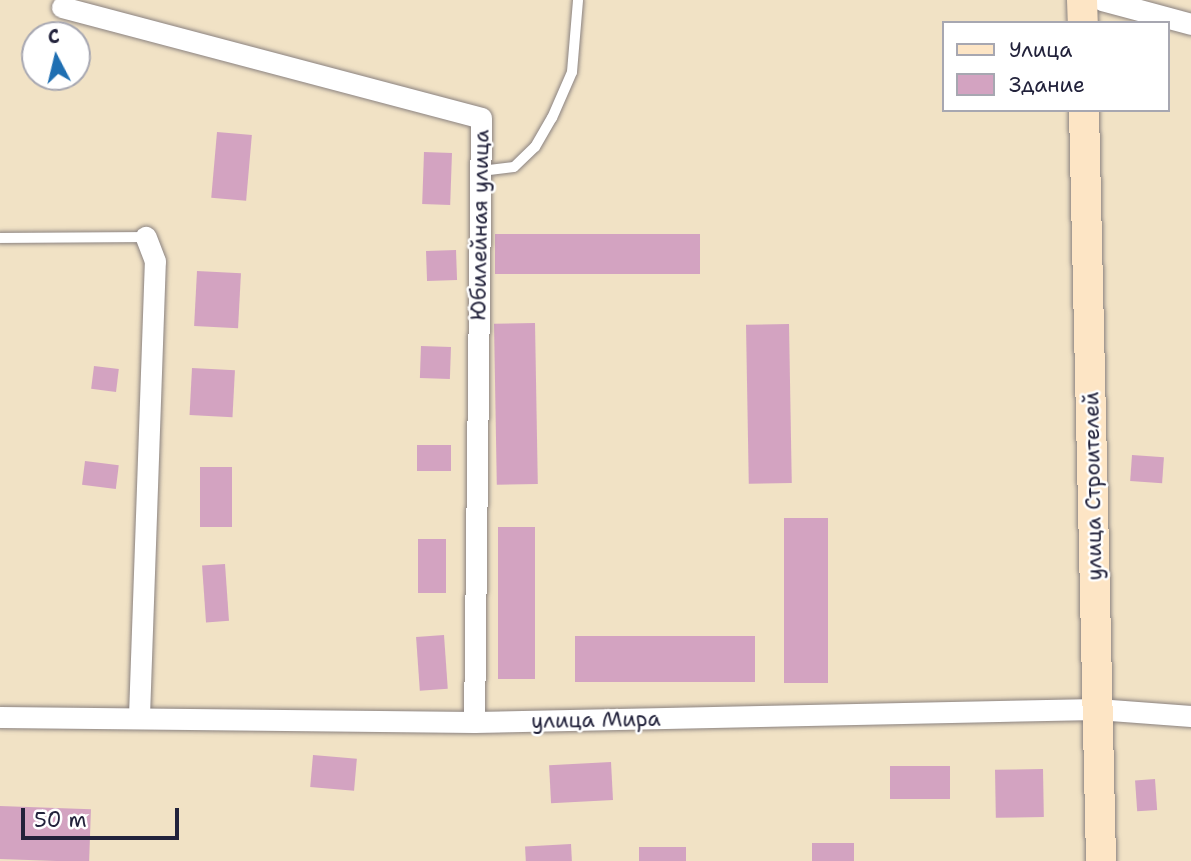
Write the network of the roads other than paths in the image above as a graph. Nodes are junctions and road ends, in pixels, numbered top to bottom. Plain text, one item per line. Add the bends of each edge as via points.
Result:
1 (578, 0) edge
2 (1082, 0) edge
3 (1102, 0) edge
4 (62, 7) dead end
5 (1083, 21) edge
6 (1191, 24) edge
7 (1084, 112) edge
8 (481, 171) junction
9 (146, 237) joint
10 (0, 238) edge
11 (1097, 709) junction
12 (139, 716) junction
13 (1191, 716) edge
14 (0, 717) edge
15 (474, 722) junction
16 (1101, 861) edge

1 - 8 lane via 572,72 535,148 514,167
2 - 5 street
3 - 6 street
4 - 8 street, Юбилейная улица via 481,118
7 - 11 street, улица Строителей
8 - 15 street, Юбилейная улица
9 - 10 lane
9 - 12 street via 155,261
11 - 13 street, улица Мира
11 - 15 street, улица Мира
11 - 16 street, улица Строителей
12 - 14 street, улица Мира
12 - 15 street, улица Мира

